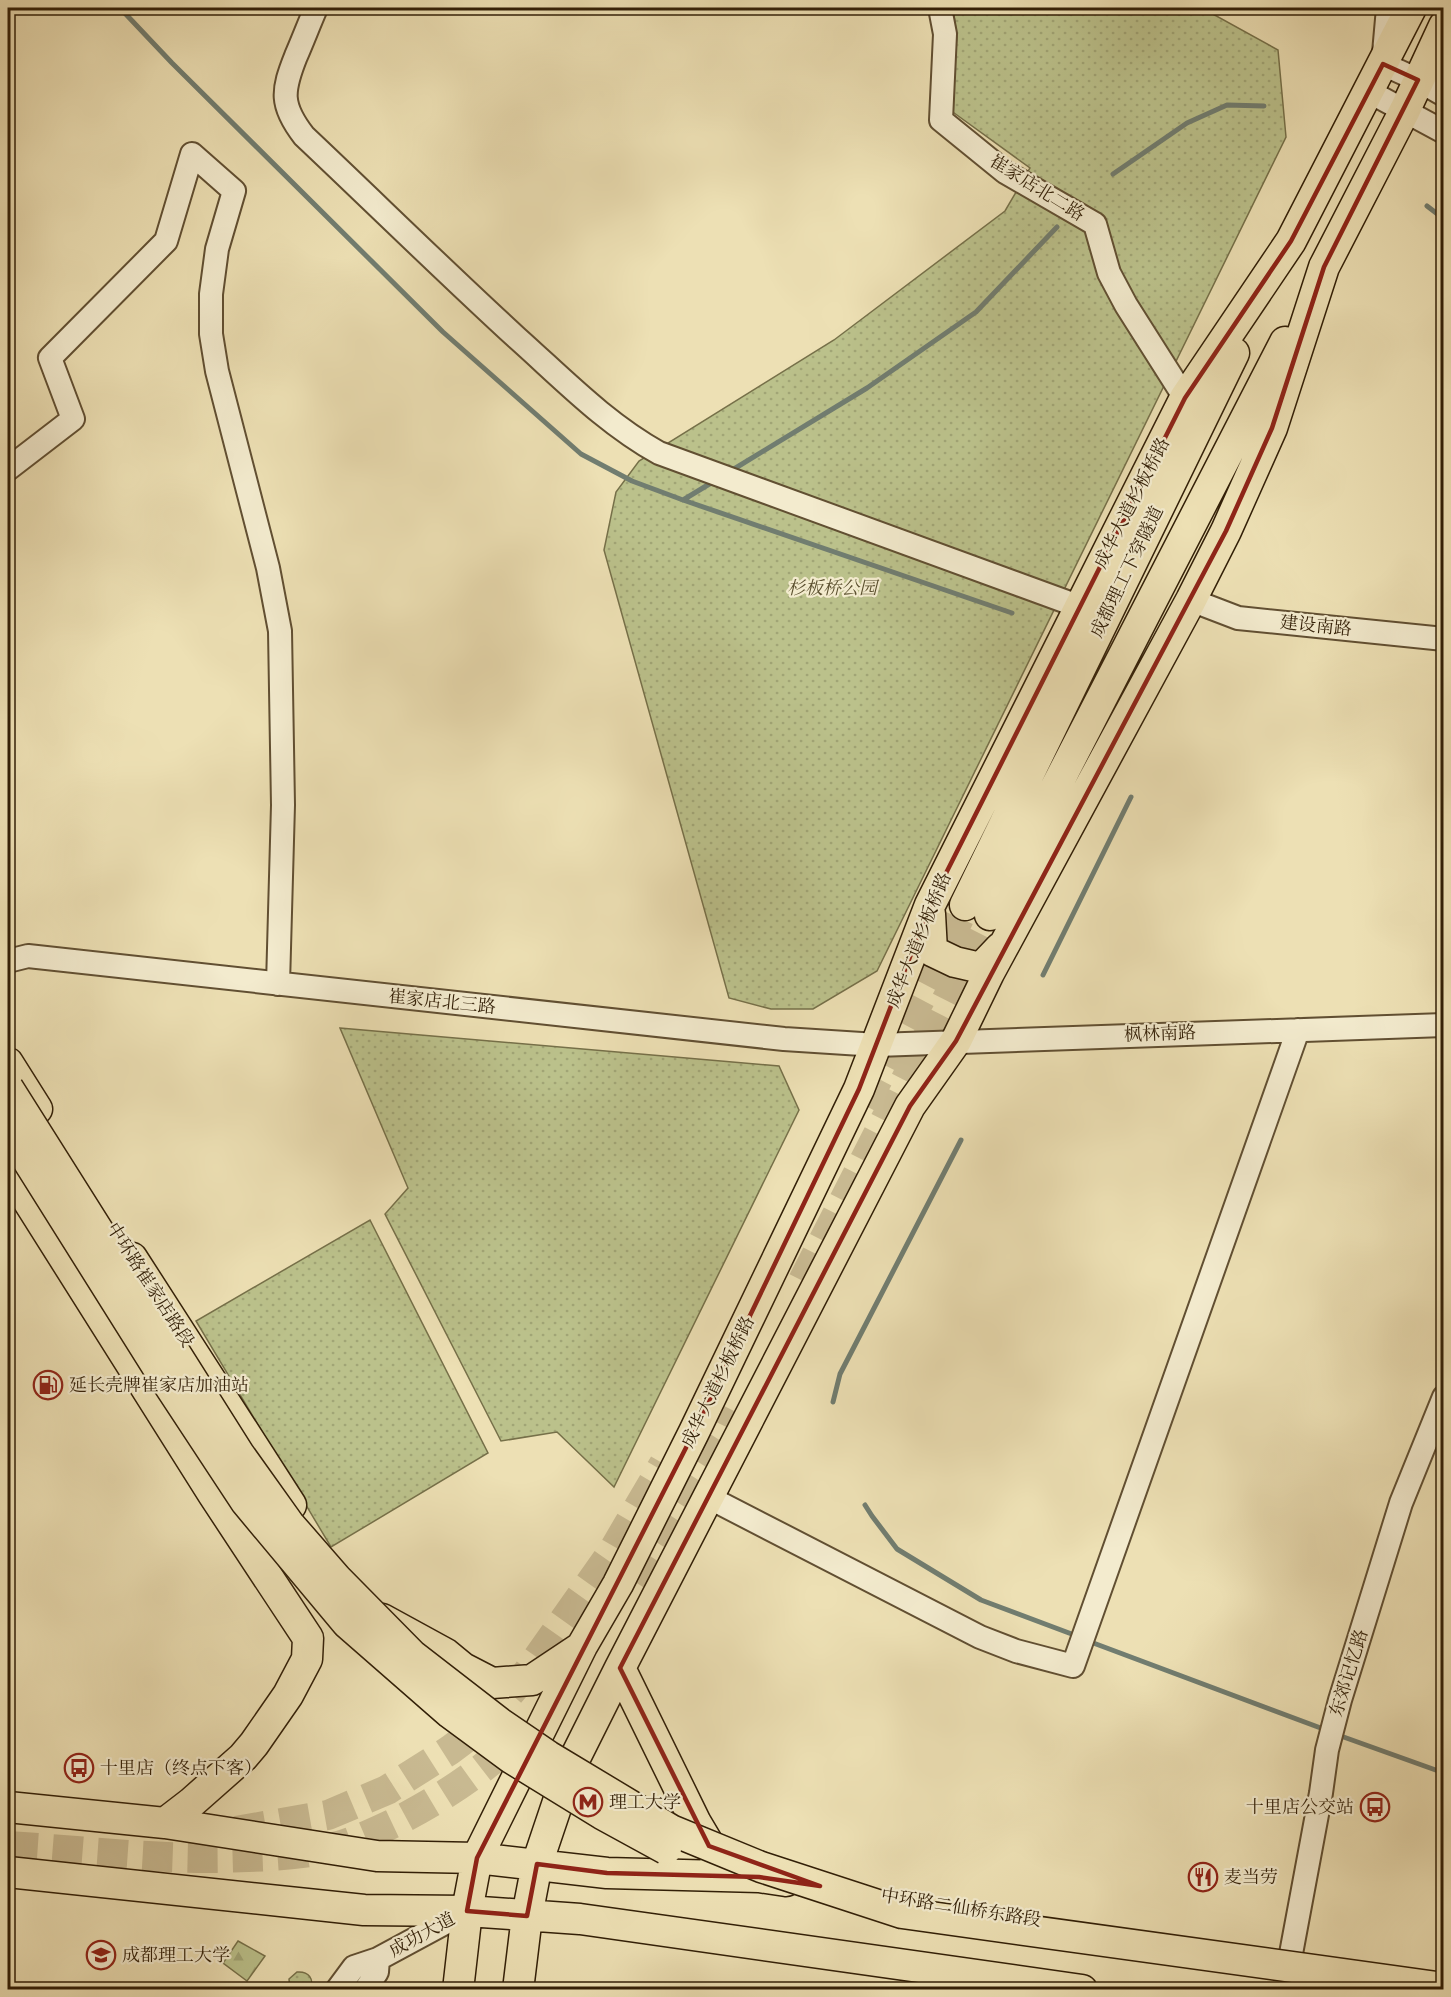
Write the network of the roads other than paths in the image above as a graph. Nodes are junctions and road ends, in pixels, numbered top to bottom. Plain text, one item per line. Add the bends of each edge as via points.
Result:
1 (316, 8) edge
2 (940, 8) edge
3 (1388, 8) edge
4 (1411, 8) edge
5 (1443, 26) edge
6 (1383, 64) junction
7 (1431, 88) edge
8 (1368, 91) junction
9 (1405, 110) junction
10 (1443, 132) edge
11 (1291, 241) junction
12 (1324, 267) junction
13 (1185, 398) junction
14 (8, 469) edge
15 (1191, 600) junction
16 (1080, 608) junction
17 (1443, 639) edge
18 (930, 905) junction
19 (1006, 941) junction
20 (8, 961) edge
21 (278, 984) junction
22 (1443, 1025) edge
23 (1298, 1030) junction
24 (956, 1041) junction
25 (877, 1045) junction
26 (8, 1063) edge
27 (8, 1088) edge
28 (8, 1129) edge
29 (8, 1169) edge
30 (1443, 1397) edge
31 (708, 1497) junction
32 (582, 1646) junction
33 (620, 1668) junction
34 (8, 1807) edge
35 (165, 1822) junction
36 (477, 1858) junction
37 (537, 1864) junction
38 (8, 1872) edge
39 (759, 1877) junction
40 (467, 1911) junction
41 (527, 1916) junction
42 (378, 1959) junction
43 (1290, 1959) junction
44 (1443, 1976) edge
45 (1443, 1988) edge
46 (337, 1989) edge
47 (365, 1989) edge
48 (459, 1989) edge
49 (518, 1989) edge
50 (1082, 1989) edge
51 (1316, 1989) edge

1 - 16 street via 286,80 285,96 294,122 304,136 469,293 607,419 659,453
2 - 13 street, 崔家店北二路 via 945,33 941,120 1005,172 1095,224 1109,273
3 - 6 street
4 - 6 main road, 成华大道杉板桥路
5 - 7 main road
6 - 7 street
6 - 8 main road, 成华大道杉板桥路
7 - 9 main road
8 - 9 street
8 - 11 main road, 成华大道杉板桥路
9 - 10 street
9 - 12 main road
11 - 12 main road, 成都理工下穿隧道 via 1219,383 978,910
11 - 13 main road, 成华大道杉板桥路
12 - 15 main road via 1272,428
13 - 16 main road, 成华大道杉板桥路
14 - 21 street via 73,419 50,358 166,241 192,154 234,191 217,249 211,334 280,631 283,804
15 - 17 street, 建设南路 via 1238,618
15 - 19 main road
16 - 18 main road, 成华大道杉板桥路
18 - 19 main road via 932,951 955,962 981,968
18 - 25 main road, 成华大道杉板桥路
19 - 24 main road
20 - 21 street, 崔家店北三路 via 28,957
21 - 25 street, 崔家店北三路 via 784,1039
22 - 23 street, 枫林南路
23 - 24 street, 枫林南路
23 - 31 street via 1073,1666 980,1637
24 - 25 street, 枫林南路
24 - 31 main road via 910,1106
25 - 32 main road, 成华大道杉板桥路 via 860,1089 694,1432 618,1584
26 - 32 main road, 中环路崔家店路段 via 330,1564 355,1594 386,1623 492,1683 532,1680
27 - 45 main road, bridge via 239,1454 289,1524 412,1654 548,1756 670,1830 760,1867 902,1913
28 - 51 main road, bridge via 246,1502 347,1623 450,1713 511,1758 659,1846 770,1891 859,1919 986,1946
29 - 35 main road via 308,1638 307,1659 254,1744
30 - 43 street, 东郊记忆路 via 1401,1503 1340,1700 1327,1750
31 - 33 main road
32 - 36 main road, 成华大道杉板桥路
33 - 37 main road via 568,1772
33 - 39 main road via 715,1855
34 - 35 main road, 中环路二仙桥东路段
35 - 36 main road, 中环路二仙桥东路段 via 377,1856
36 - 37 main road, 中环路二仙桥东路段
36 - 40 main road, 成华大道杉板桥路
37 - 39 main road, 中环路二仙桥东路段 via 607,1873
37 - 41 main road
38 - 40 main road via 364,1910
39 - 43 main road, 中环路二仙桥东路段
40 - 41 main road
40 - 42 street, 成功大道
40 - 48 main road, 成华大道杉板桥路
41 - 49 main road
41 - 50 main road via 596,1921
42 - 46 street, 成功大道 via 354,1966
42 - 47 street, 成功大道 via 377,1972
43 - 44 main road, 中环路二仙桥东路段

